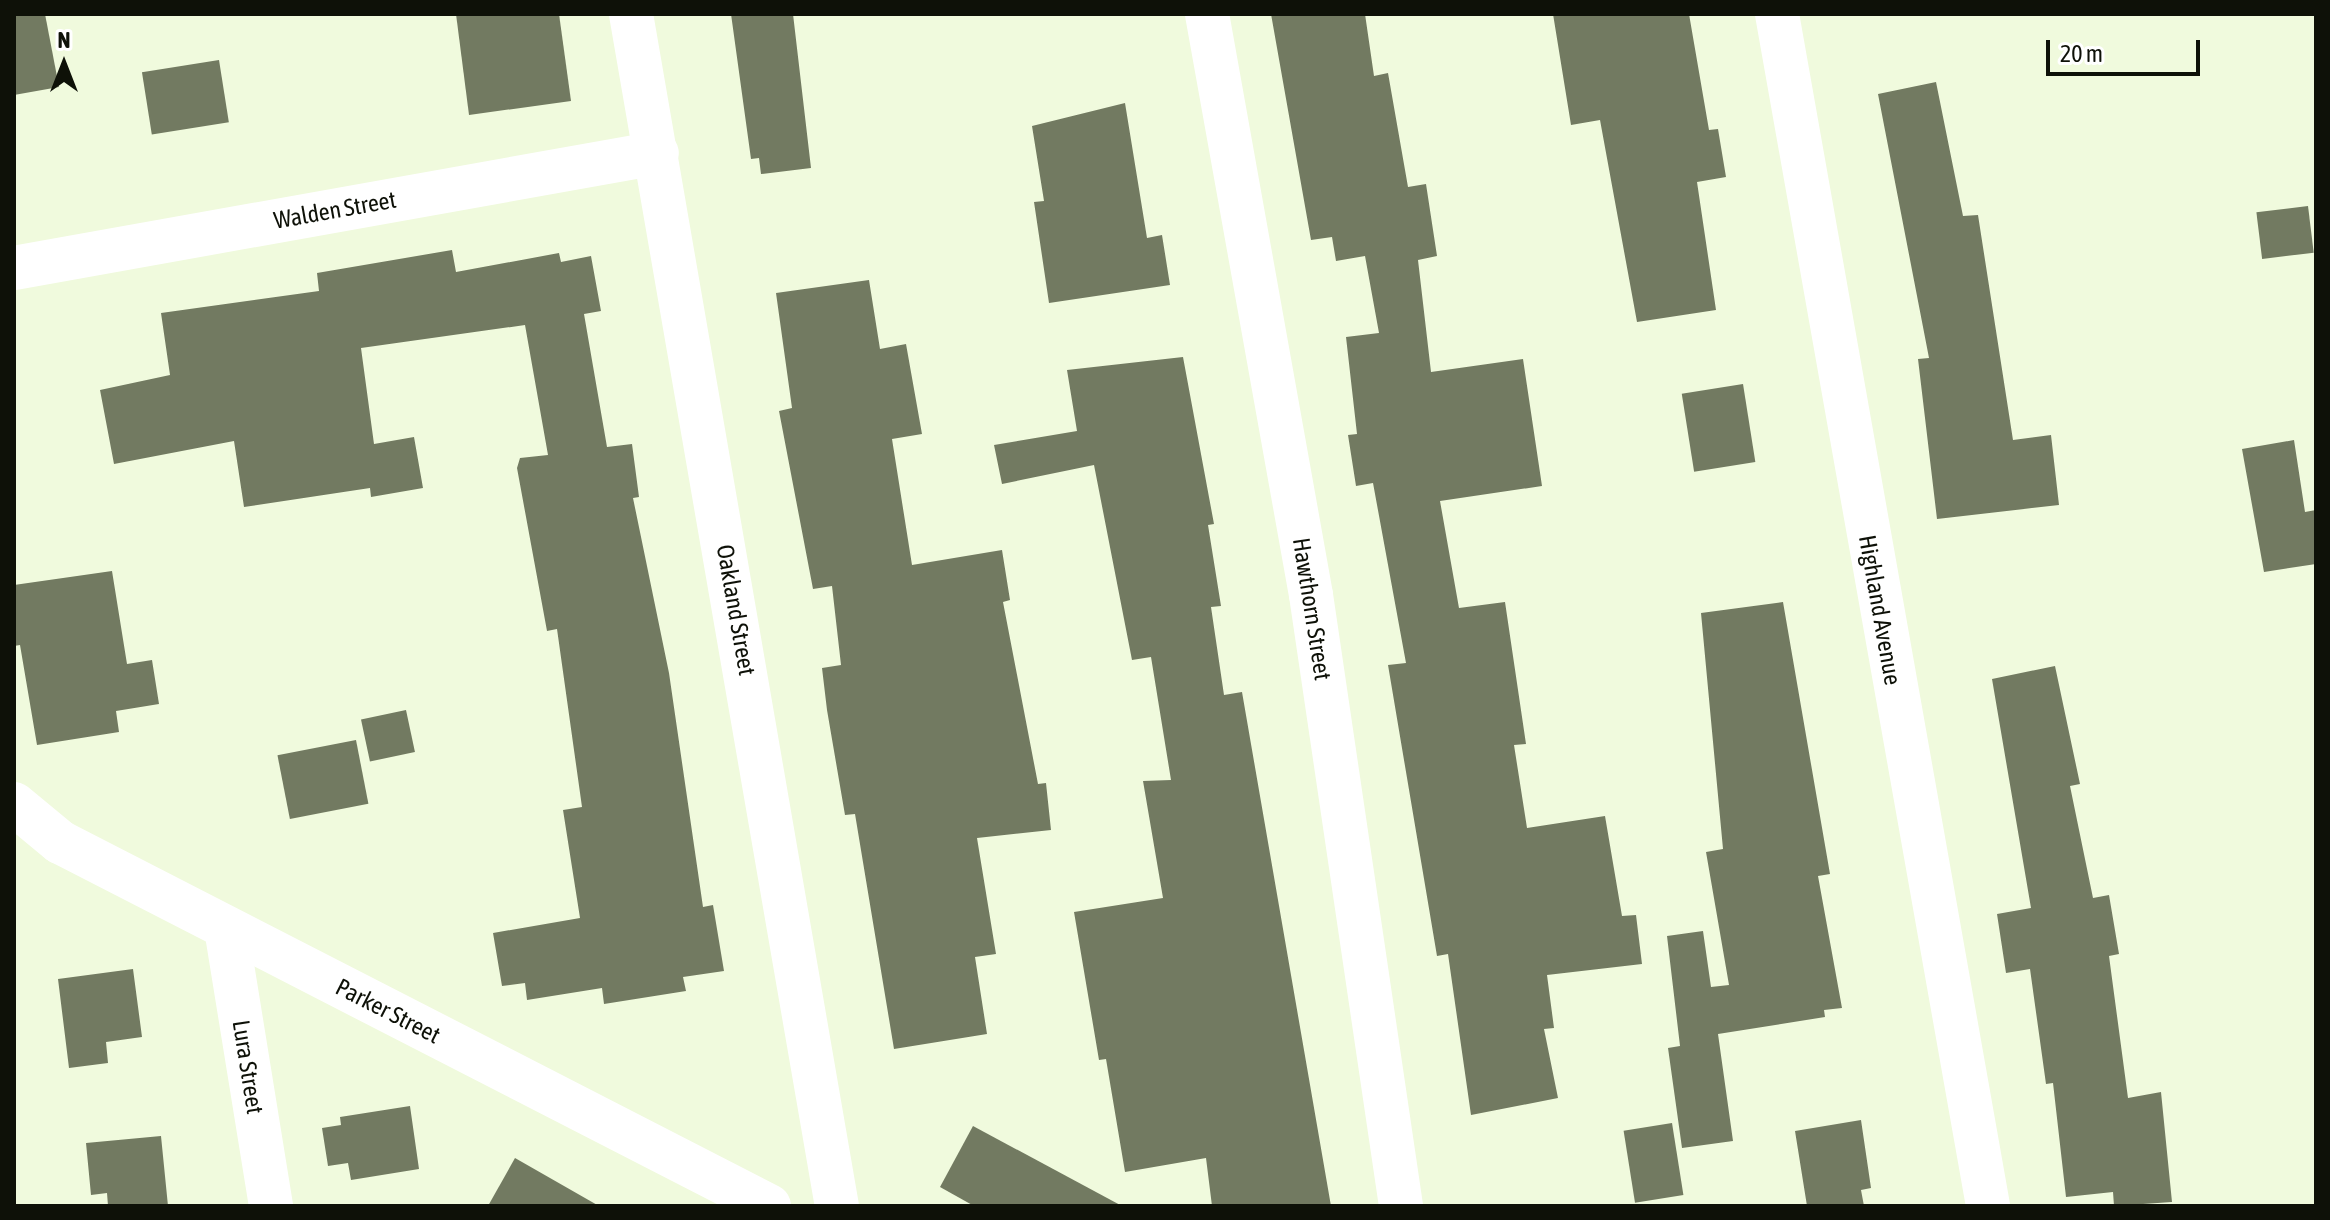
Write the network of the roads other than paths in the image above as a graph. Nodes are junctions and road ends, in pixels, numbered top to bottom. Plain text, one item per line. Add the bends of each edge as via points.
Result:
1 (631, 14) edge
2 (1207, 14) edge
3 (1777, 14) edge
4 (657, 153) junction
5 (14, 268) edge
6 (14, 804) edge
7 (226, 928) junction
8 (717, 1192) edge
9 (271, 1206) edge
10 (769, 1206) edge
11 (837, 1206) edge
12 (1401, 1206) edge
13 (1988, 1206) edge

1 - 4 street, Oakland Street
2 - 12 street, Hawthorn Street via 1311,595
3 - 13 street, Highland Avenue
4 - 5 street, Walden Street
4 - 11 street, Oakland Street
6 - 7 street, Parker Street via 60,842
7 - 8 street, Parker Street
7 - 9 street, Lura Street
8 - 10 street, Parker Street

